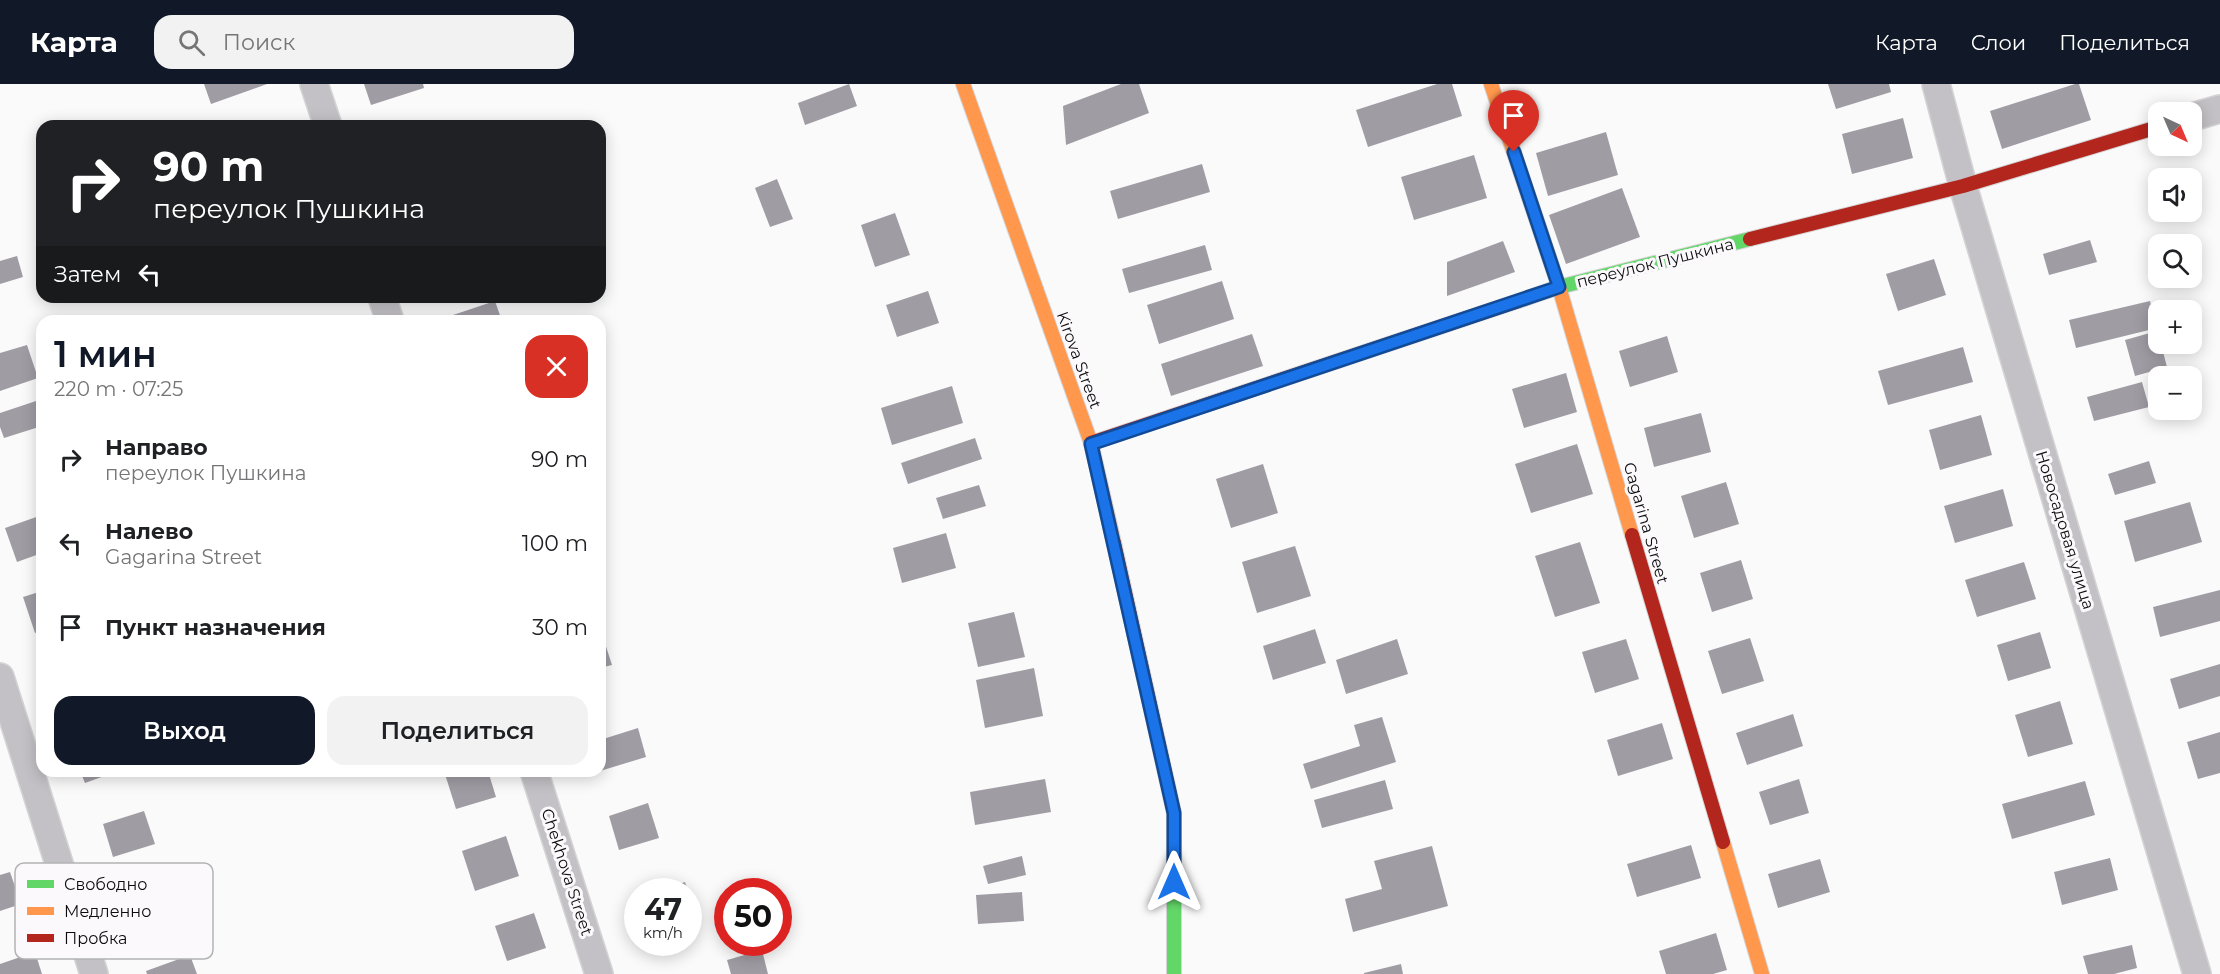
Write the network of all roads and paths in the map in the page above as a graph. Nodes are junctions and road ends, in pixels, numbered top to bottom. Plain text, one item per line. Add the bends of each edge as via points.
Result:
1 (314, 84) edge
2 (963, 84) edge
3 (1491, 84) edge
4 (1936, 84) edge
5 (2220, 109) edge
6 (2202, 114) edge
7 (326, 120) edge
8 (2148, 130) edge
9 (1963, 186) junction
10 (1559, 287) junction
11 (1091, 444) junction
12 (0, 677) edge
13 (536, 777) edge
14 (59, 863) edge
15 (89, 959) edge
16 (94, 974) edge
17 (599, 974) edge
18 (1174, 974) edge
19 (1762, 974) edge
20 (2197, 974) edge

1 - 7 street
2 - 11 street, Kirova Street
3 - 10 street, Gagarina Street
4 - 9 street, Новосадовая улица
5 - 6 street
8 - 9 street, переулок Пушкина
9 - 10 street, переулок Пушкина
9 - 20 street, Новосадовая улица
10 - 11 street, переулок Пушкина
10 - 19 street, Gagarina Street
11 - 18 street, Kirova Street via 1174,813
12 - 14 street
13 - 17 street, Chekhova Street
15 - 16 street

